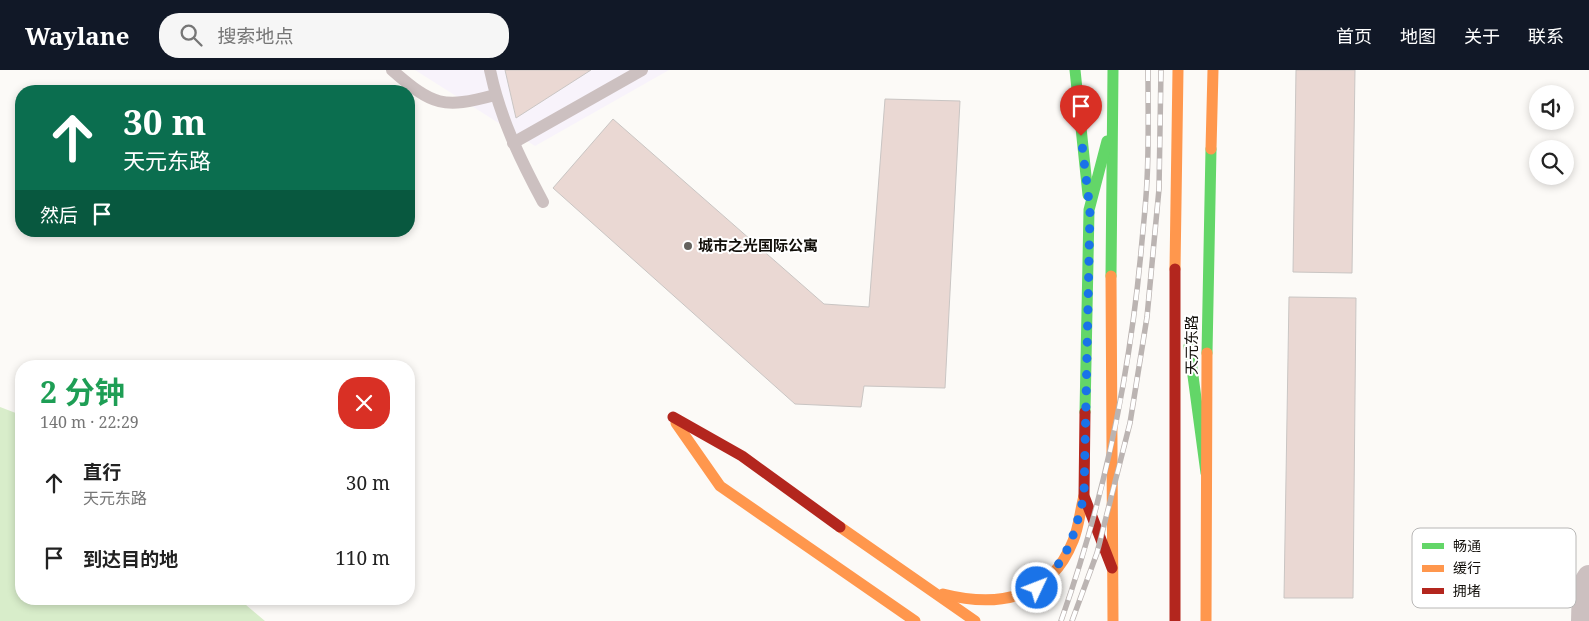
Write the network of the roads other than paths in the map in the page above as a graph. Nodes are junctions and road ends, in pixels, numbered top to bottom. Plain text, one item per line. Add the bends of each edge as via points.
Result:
1 (392, 70) edge
2 (490, 70) edge
3 (642, 70) edge
4 (1075, 70) edge
5 (1113, 70) edge
6 (1178, 70) edge
7 (1213, 70) edge
8 (409, 85) edge
9 (415, 90) edge
10 (495, 95) junction
11 (1112, 120) junction
12 (512, 142) junction
13 (544, 202) dead end
14 (1090, 210) junction
15 (1175, 236) junction
16 (1110, 371) junction
17 (1206, 473) junction
18 (1084, 496) junction
19 (814, 552) junction
20 (1112, 569) junction
21 (1589, 577) edge
22 (912, 579) junction
23 (845, 588) dead end
24 (915, 621) edge
25 (975, 621) edge
26 (1113, 621) edge
27 (1176, 621) edge
28 (1206, 621) edge
29 (1583, 621) edge

1 - 8 lane
2 - 10 lane
3 - 12 lane
4 - 14 main road
5 - 11 main road
6 - 15 main road, 天元东路
7 - 17 main road, 天元东路
9 - 10 lane via 436,101 462,104
10 - 12 lane
11 - 14 main road
11 - 16 main road
12 - 13 lane
14 - 16 main road
14 - 18 main road
15 - 17 main road
15 - 27 main road, 天元东路
16 - 20 main road
17 - 28 main road, 天元东路
18 - 20 main road
18 - 22 main road via 1072,542 1056,570 1037,588 1013,599 982,602 944,594
19 - 22 main road via 720,486 673,417 742,456
19 - 23 main road
19 - 24 main road
20 - 26 main road
21 - 29 street via 1584,584
22 - 25 main road

